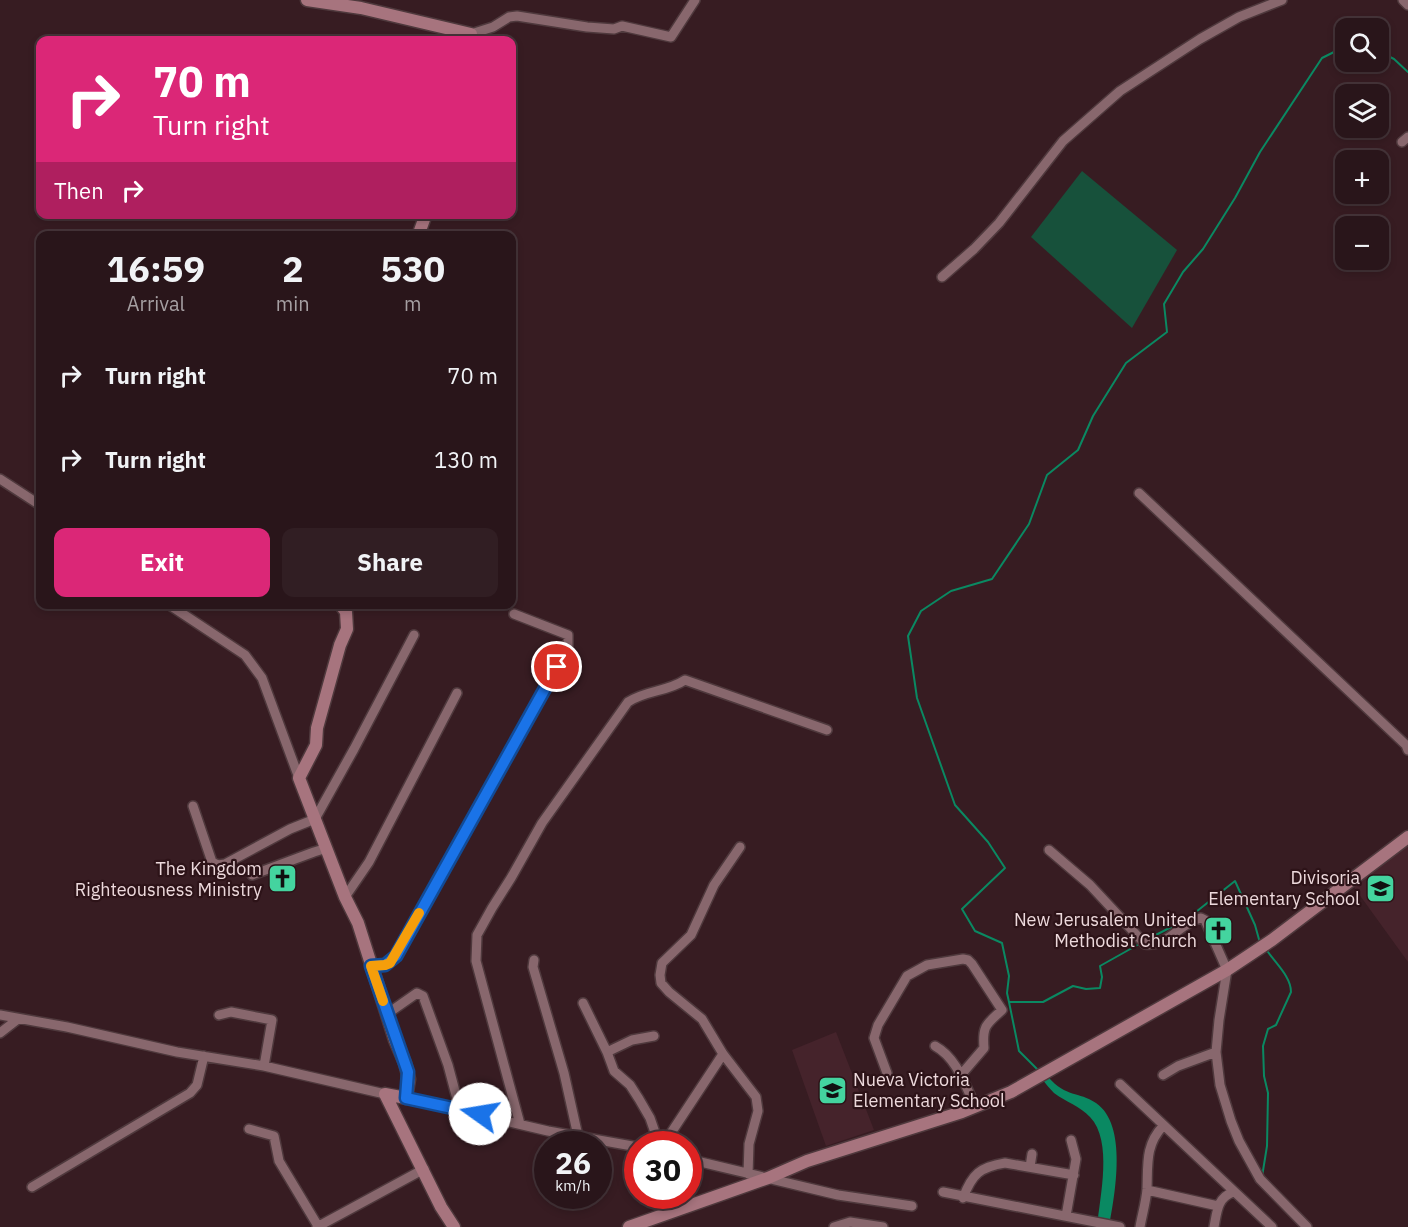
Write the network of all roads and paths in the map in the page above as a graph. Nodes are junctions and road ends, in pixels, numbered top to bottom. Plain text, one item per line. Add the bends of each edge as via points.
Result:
1 (307, 0) edge
2 (695, 0) edge
3 (1282, 0) edge
4 (1403, 0) edge
5 (1408, 5) edge
6 (466, 36) edge
7 (472, 36) edge
8 (942, 278) dead end
9 (0, 479) edge
10 (1139, 493) dead end
11 (36, 502) edge
12 (176, 609) edge
13 (343, 609) edge
14 (514, 614) dead end
15 (414, 635) dead end
16 (457, 693) dead end
17 (826, 730) dead end
18 (1408, 750) edge
19 (299, 778) junction
20 (193, 806) dead end
21 (315, 819) junction
22 (1408, 837) edge
23 (740, 847) dead end
24 (327, 849) junction
25 (1049, 850) dead end
26 (252, 875) dead end
27 (345, 897) junction
28 (534, 960) dead end
29 (371, 966) junction
30 (1227, 970) junction
31 (583, 1003) dead end
32 (387, 1014) junction
33 (0, 1015) edge
34 (219, 1015) dead end
35 (18, 1019) junction
36 (0, 1033) edge
37 (654, 1036) dead end
38 (935, 1046) dead end
39 (607, 1052) junction
40 (1216, 1052) junction
41 (723, 1054) junction
42 (204, 1056) junction
43 (264, 1066) junction
44 (887, 1073) dead end
45 (1162, 1075) dead end
46 (960, 1076) junction
47 (1120, 1084) dead end
48 (385, 1094) junction
49 (406, 1098) junction
50 (975, 1106) junction
51 (460, 1110) junction
52 (520, 1124) junction
53 (1163, 1126) junction
54 (249, 1129) dead end
55 (549, 1131) edge
56 (577, 1131) edge
57 (653, 1131) edge
58 (672, 1131) edge
59 (1071, 1140) dead end
60 (1032, 1154) dead end
61 (702, 1162) edge
62 (1030, 1167) junction
63 (424, 1169) junction
64 (748, 1174) junction
65 (1074, 1175) junction
66 (768, 1178) junction
67 (32, 1187) dead end
68 (1147, 1190) junction
69 (943, 1192) dead end
70 (1233, 1192) junction
71 (963, 1198) junction
72 (912, 1206) dead end
73 (1218, 1206) junction
74 (1066, 1216) junction
75 (1116, 1226) edge
76 (318, 1227) edge
77 (454, 1227) edge
78 (629, 1227) edge
79 (834, 1227) edge
80 (883, 1227) edge
81 (1140, 1227) edge
82 (1214, 1227) edge
83 (1272, 1227) edge
84 (1307, 1227) edge

1 - 6 street via 361,8
2 - 7 street via 671,36 622,26 588,27 509,16
3 - 8 street via 1239,17 1119,91 1063,141 999,223
4 - 5 street
9 - 11 street
10 - 18 street
12 - 19 street via 245,655 257,670
13 - 19 street via 347,629 317,728 316,745
14 - 29 street via 568,635 568,648 396,956 385,965
15 - 21 street
16 - 27 street via 369,862
17 - 52 street via 686,680 640,694 628,702 542,823 477,935 476,960
19 - 21 street
20 - 21 street via 212,862 218,865
21 - 24 street
22 - 30 street
23 - 41 street via 714,885 691,935 662,963 660,975 669,992 702,1019
24 - 26 street
24 - 27 street
25 - 30 street via 1090,885 1145,944 1158,944 1194,920 1205,920
27 - 29 street
28 - 56 street
29 - 32 street
30 - 40 street
30 - 50 street via 1032,1081
31 - 39 street
32 - 49 street via 408,1072
32 - 51 street via 417,993 423,996
33 - 35 street
34 - 43 street via 231,1012 272,1020
35 - 36 street
35 - 42 street
37 - 39 street via 632,1040
38 - 46 street via 946,1052
39 - 57 street via 614,1071 630,1085
40 - 45 street
40 - 84 street via 1220,1085 1244,1151 1262,1182
41 - 58 street
41 - 64 street via 748,1084 759,1106 749,1144
42 - 43 street
42 - 67 street via 197,1085 190,1093
43 - 48 street
44 - 46 street via 874,1038 907,976 927,965 963,958 972,964 1002,1010 986,1024 984,1048
46 - 50 street
47 - 53 street
48 - 49 street
48 - 63 street
49 - 51 street
50 - 66 street via 807,1161
51 - 52 street
52 - 55 street
53 - 68 street via 1150,1145
53 - 70 street
54 - 76 street via 274,1136 279,1161
59 - 65 street via 1076,1159
60 - 62 street
61 - 64 street
62 - 65 street
62 - 71 street via 1005,1163 989,1167 970,1180
63 - 76 street
63 - 77 street
64 - 66 street
65 - 74 street
66 - 72 street via 838,1196
66 - 78 street
68 - 73 street
68 - 81 street
69 - 71 street
70 - 73 street
70 - 83 street
71 - 74 street
73 - 82 street
74 - 75 street
79 - 80 street via 850,1222

